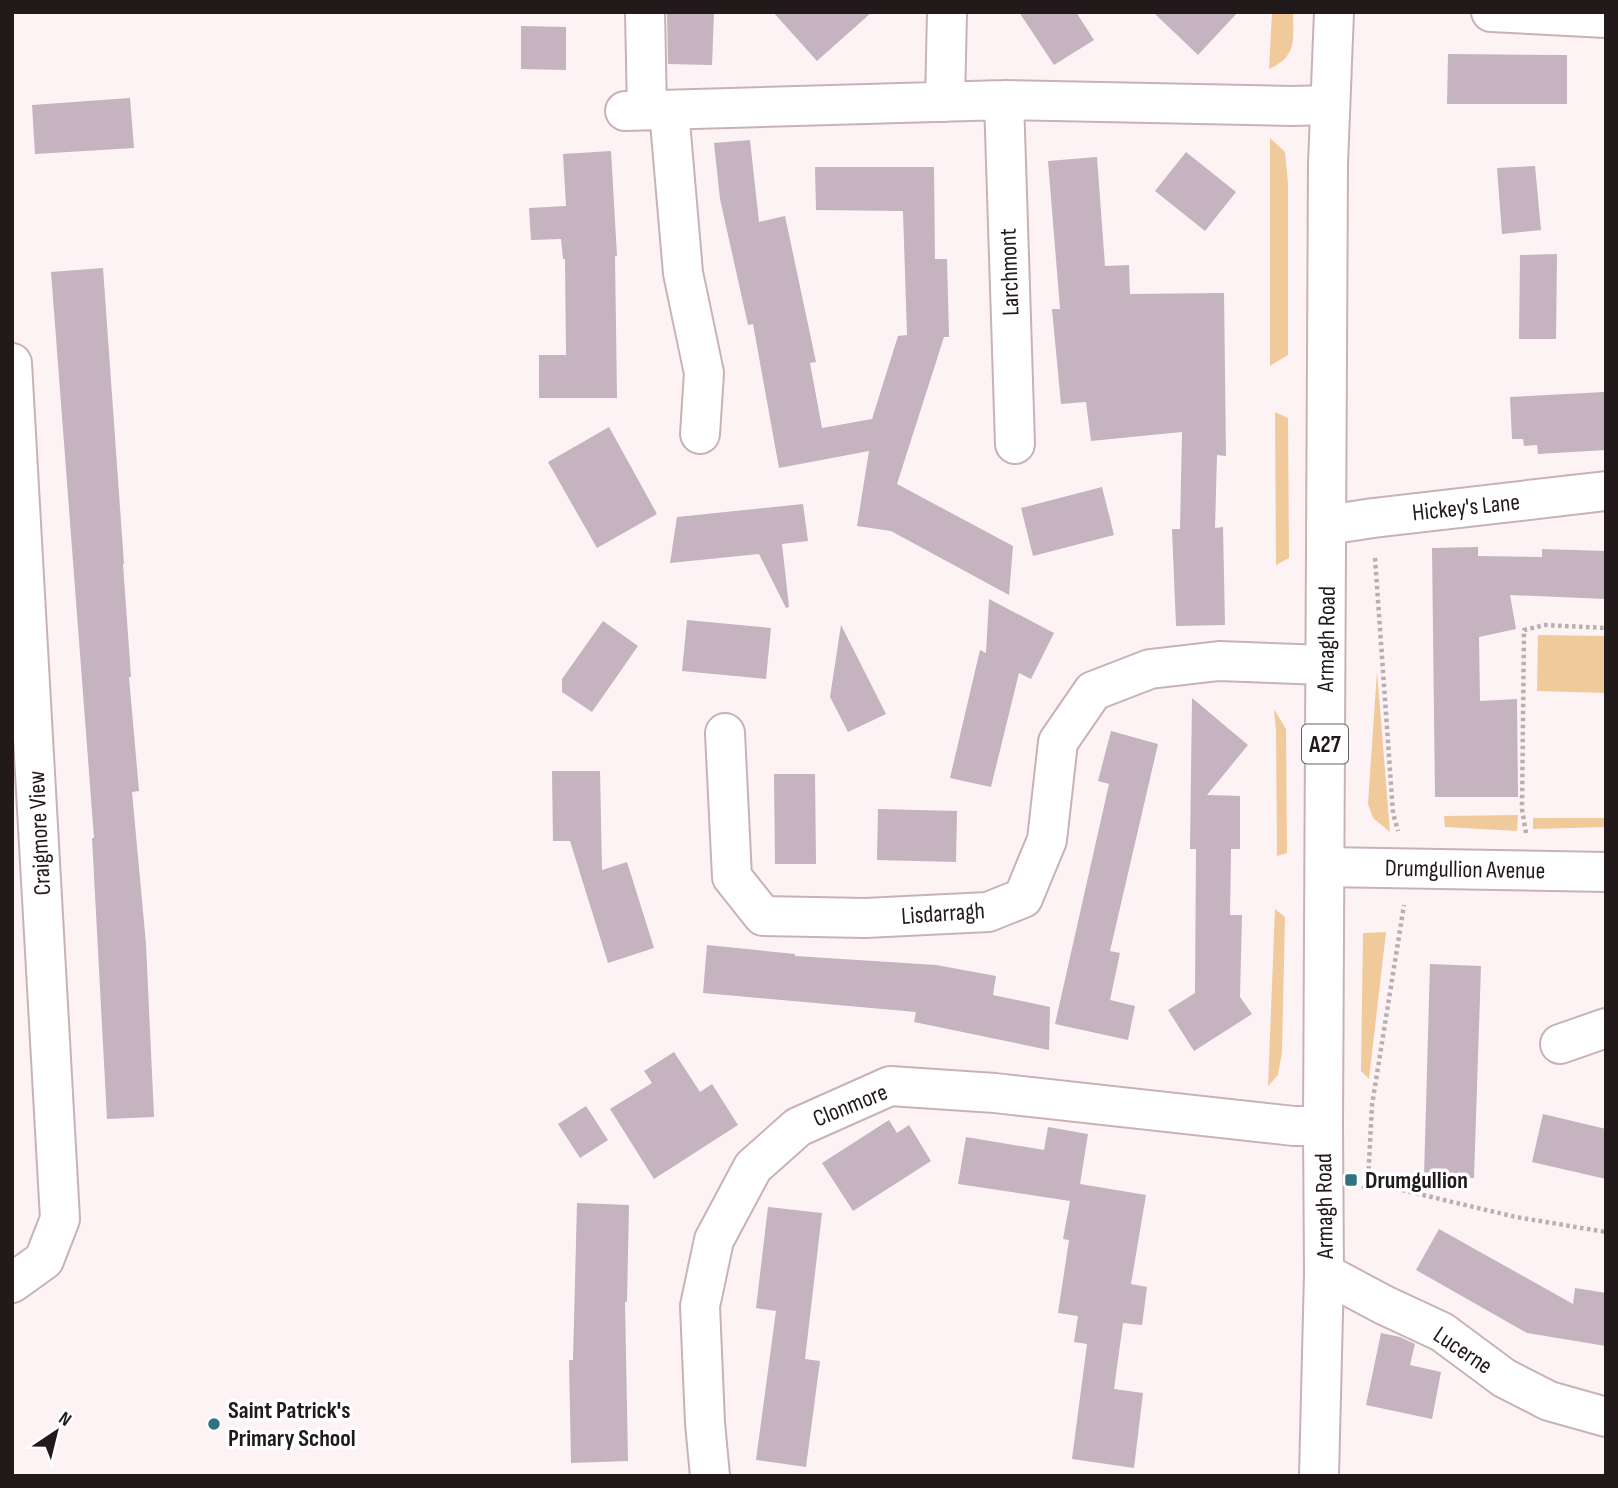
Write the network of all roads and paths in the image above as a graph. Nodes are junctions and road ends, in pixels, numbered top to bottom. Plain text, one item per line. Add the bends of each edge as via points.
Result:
1 (645, 12) edge
2 (947, 12) edge
3 (1334, 12) edge
4 (1490, 12) edge
5 (1606, 18) edge
6 (1004, 100) junction
7 (945, 102) junction
8 (1329, 105) junction
9 (647, 110) junction
10 (12, 363) edge
11 (700, 434) dead end
12 (1015, 444) dead end
13 (1606, 491) edge
14 (1373, 518) junction
15 (1327, 525) junction
16 (1606, 628) edge
17 (1325, 665) junction
18 (725, 733) dead end
19 (1527, 837) dead end
20 (1325, 867) junction
21 (1408, 868) junction
22 (1606, 872) edge
23 (1606, 1028) edge
24 (1560, 1044) dead end
25 (1323, 1126) junction
26 (1368, 1182) junction
27 (1362, 1190) dead end
28 (1606, 1232) edge
29 (1324, 1273) junction
30 (12, 1283) edge
31 (1606, 1417) edge
32 (710, 1476) edge
33 (1319, 1476) edge

1 - 9 street
2 - 7 street
3 - 8 street, Armagh Road / A27
4 - 5 street
6 - 7 street
6 - 8 street
6 - 12 street, Larchmont
7 - 9 street
8 - 15 street, Armagh Road / A27
9 - 11 street via 704,373
10 - 30 street, Craigmore View via 60,1219 44,1260
13 - 14 street, Hickey's Lane
14 - 15 street, Hickey's Lane
14 - 21 path via 1393,813
15 - 17 street, Armagh Road / A27
16 - 19 path via 1545,625 1524,630 1522,809
17 - 18 street, Lisdarragh via 1219,661 1150,669 1093,691 1058,742 1047,839 1023,898 988,912 865,918 763,916 732,877
17 - 20 street, Armagh Road / A27
20 - 21 street, Drumgullion Avenue
20 - 25 street, Armagh Road / A27
21 - 22 street, Drumgullion Avenue
21 - 26 path via 1372,1105
23 - 24 street
25 - 29 street, Armagh Road / A27
25 - 32 street, Clonmore via 890,1086 798,1127 753,1167 714,1240 700,1306
26 - 27 path
26 - 28 path via 1517,1217
29 - 31 street, Lucerne via 1442,1332 1504,1378 1549,1401
29 - 33 street, Armagh Road / A27

